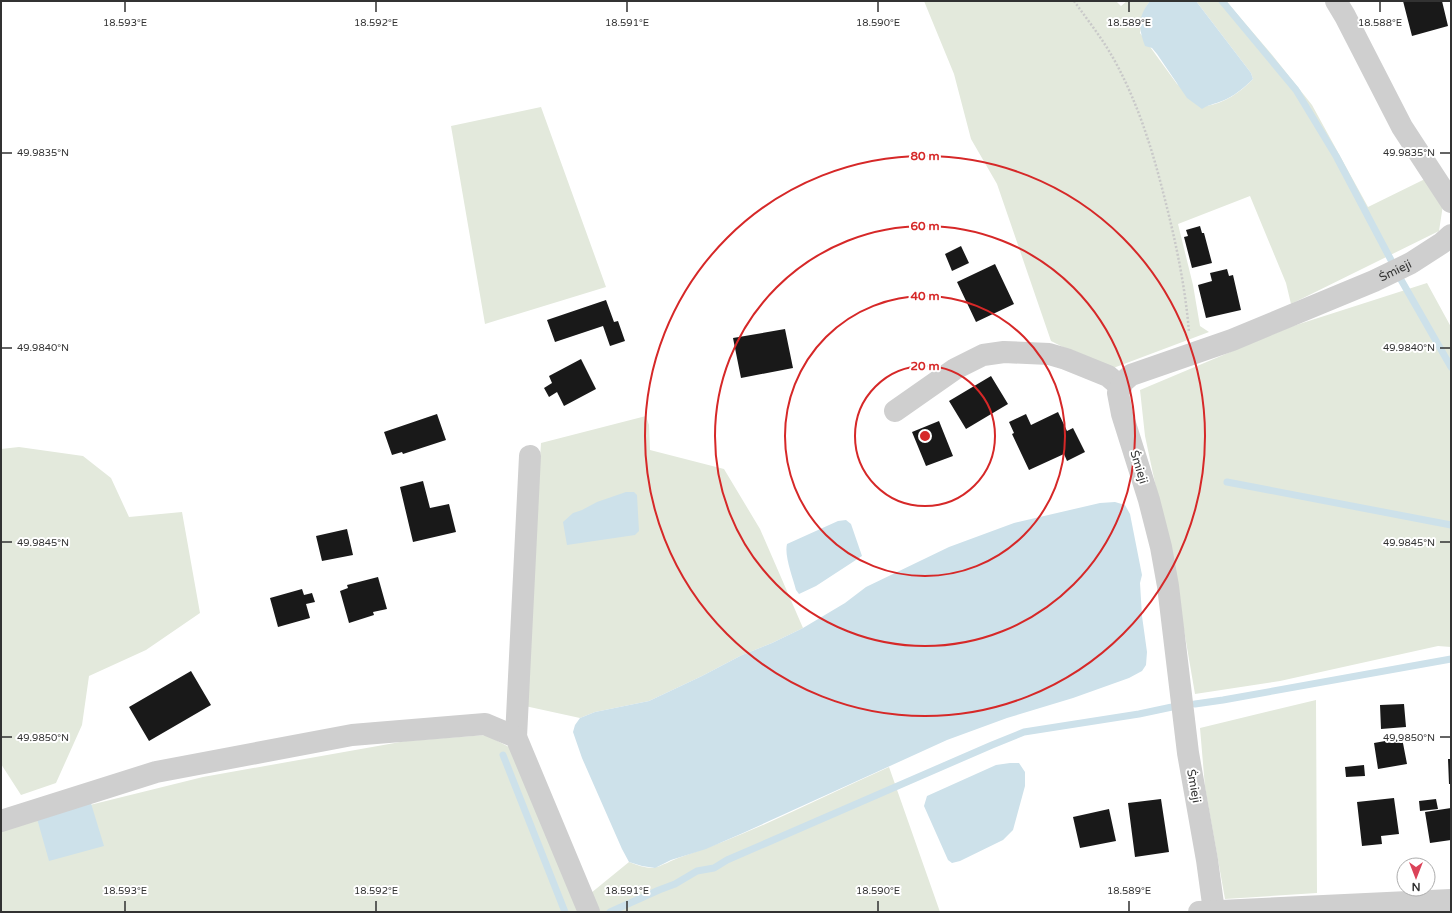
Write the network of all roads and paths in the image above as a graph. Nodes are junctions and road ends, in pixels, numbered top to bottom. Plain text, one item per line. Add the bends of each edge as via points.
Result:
1 (1074, 1) edge
2 (1336, 1) edge
3 (1451, 202) edge
4 (1451, 235) edge
5 (1189, 354) junction
6 (1121, 387) junction
7 (895, 411) dead end
8 (530, 456) dead end
9 (516, 737) junction
10 (1, 820) edge
11 (1451, 900) edge
12 (589, 912) edge
13 (1207, 912) edge

1 - 5 path via 1112,55 1126,82 1145,131 1170,218 1180,265 1189,331
2 - 3 street via 1402,126
4 - 5 street, Śmieji via 1411,263 1374,281 1232,340
5 - 6 street, Śmieji via 1131,375
6 - 7 street via 1108,376 1066,359 1049,354 1004,352 983,355 955,369
6 - 13 street, Śmieji via 1118,393 1122,414 1149,500 1168,586 1188,753 1207,860
8 - 9 street
9 - 10 street via 485,724 352,735 156,772
9 - 12 street
11 - 13 street

